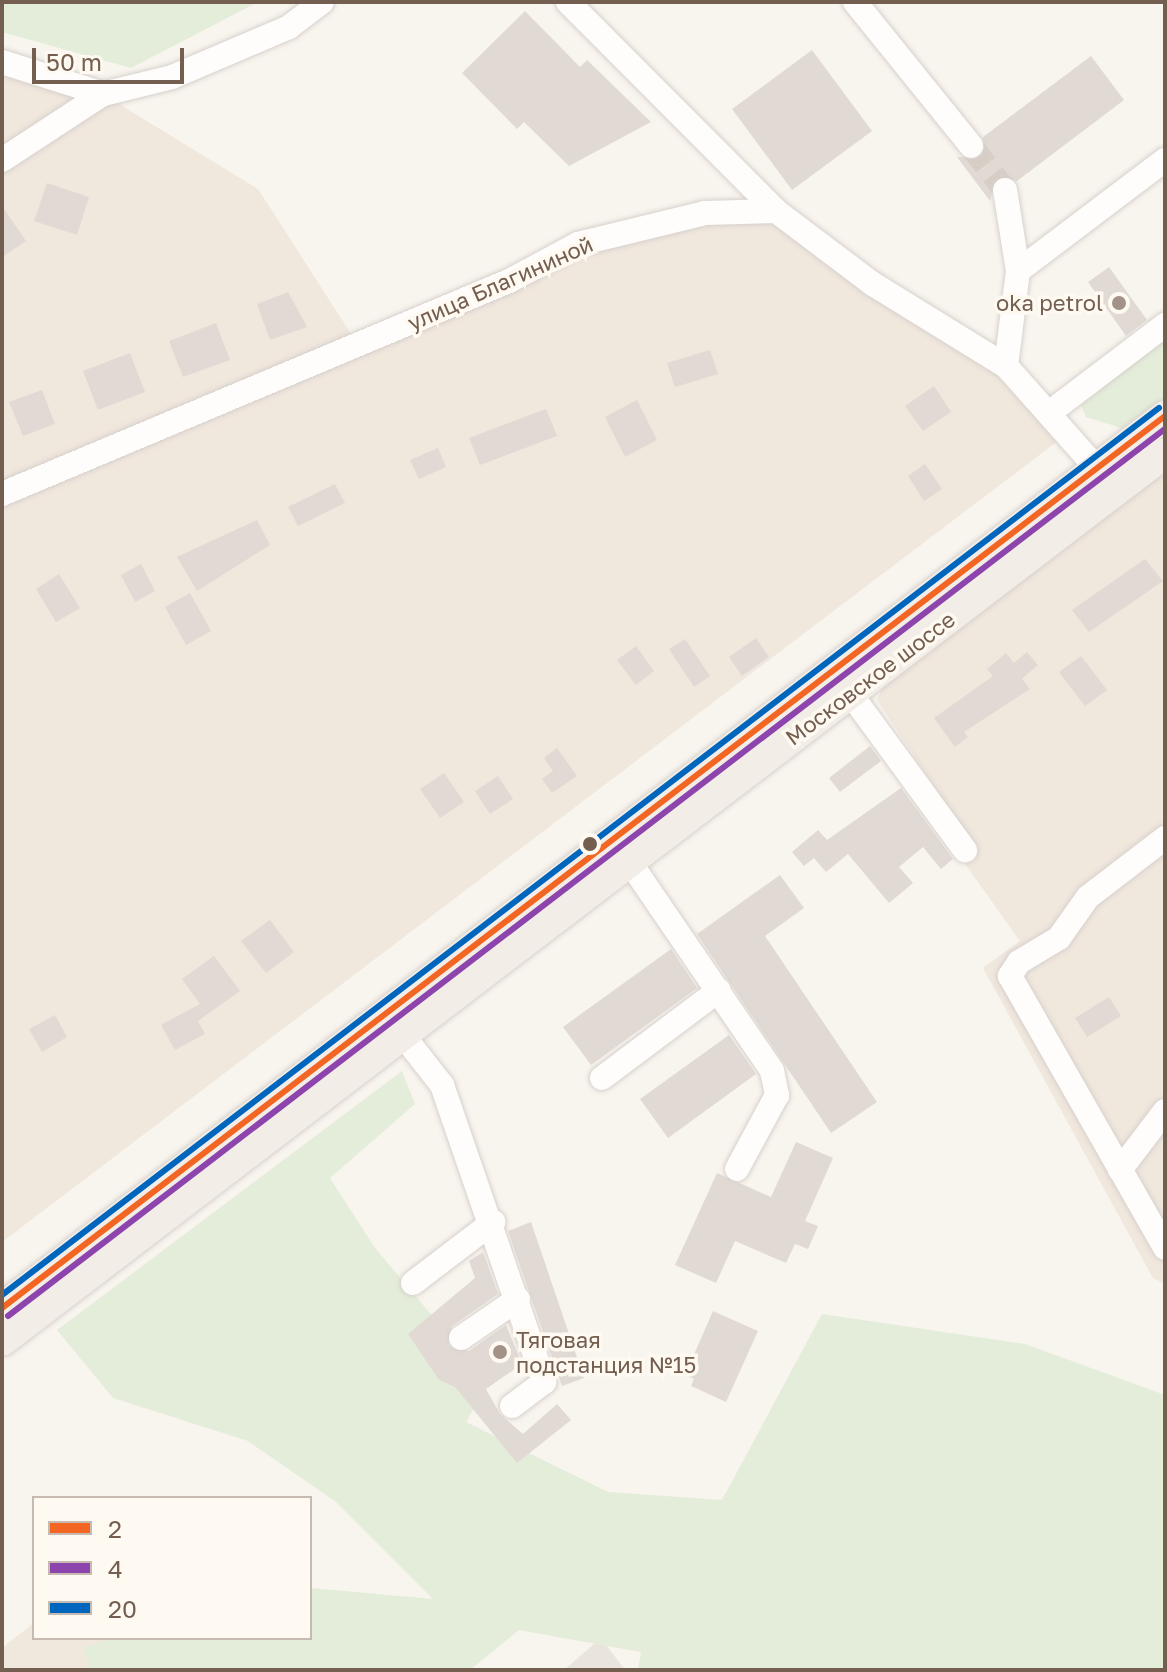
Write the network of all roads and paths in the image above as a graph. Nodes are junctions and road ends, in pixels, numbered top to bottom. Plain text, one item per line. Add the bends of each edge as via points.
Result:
1 (322, 2) edge
2 (568, 2) edge
3 (855, 2) edge
4 (2, 62) edge
5 (103, 94) junction
6 (971, 146) tunnel mouth
7 (2, 160) edge
8 (1165, 160) edge
9 (1005, 190) tunnel mouth
10 (776, 211) junction
11 (1018, 271) junction
12 (1165, 325) edge
13 (1006, 366) junction
14 (1049, 413) junction
15 (1165, 416) edge
16 (1165, 453) edge
17 (1107, 479) junction
18 (2, 494) edge
19 (850, 693) junction
20 (1165, 838) edge
21 (965, 850) dead end
22 (629, 861) junction
23 (719, 990) junction
24 (402, 1034) junction
25 (602, 1078) dead end
26 (1165, 1111) edge
27 (737, 1169) dead end
28 (1120, 1170) junction
29 (493, 1222) junction
30 (1165, 1248) edge
31 (413, 1283) dead end
32 (518, 1299) junction
33 (2, 1308) edge
34 (461, 1338) dead end
35 (2, 1341) edge
36 (512, 1406) dead end

1 - 5 street via 289,27 172,77
2 - 10 street
3 - 6 street
4 - 5 street
5 - 7 street
8 - 11 street
9 - 11 street
10 - 13 street via 873,284
10 - 18 street, улица Благининой via 705,213 578,244 509,281
11 - 13 street
12 - 14 street
13 - 14 street
14 - 17 street
15 - 17 main road, Московское шоссе
16 - 17 main road, Московское шоссе
17 - 19 main road, Московское шоссе
17 - 33 main road, Московское шоссе
19 - 21 street
19 - 22 main road, Московское шоссе
20 - 28 street via 1088,897 1059,938 1010,976
22 - 23 street
22 - 24 main road, Московское шоссе
23 - 25 street
23 - 27 street via 772,1071 777,1095
24 - 29 street via 442,1085
24 - 35 main road, Московское шоссе
26 - 28 street
28 - 30 street
29 - 31 street
29 - 32 street
32 - 34 street
32 - 36 street via 544,1382

